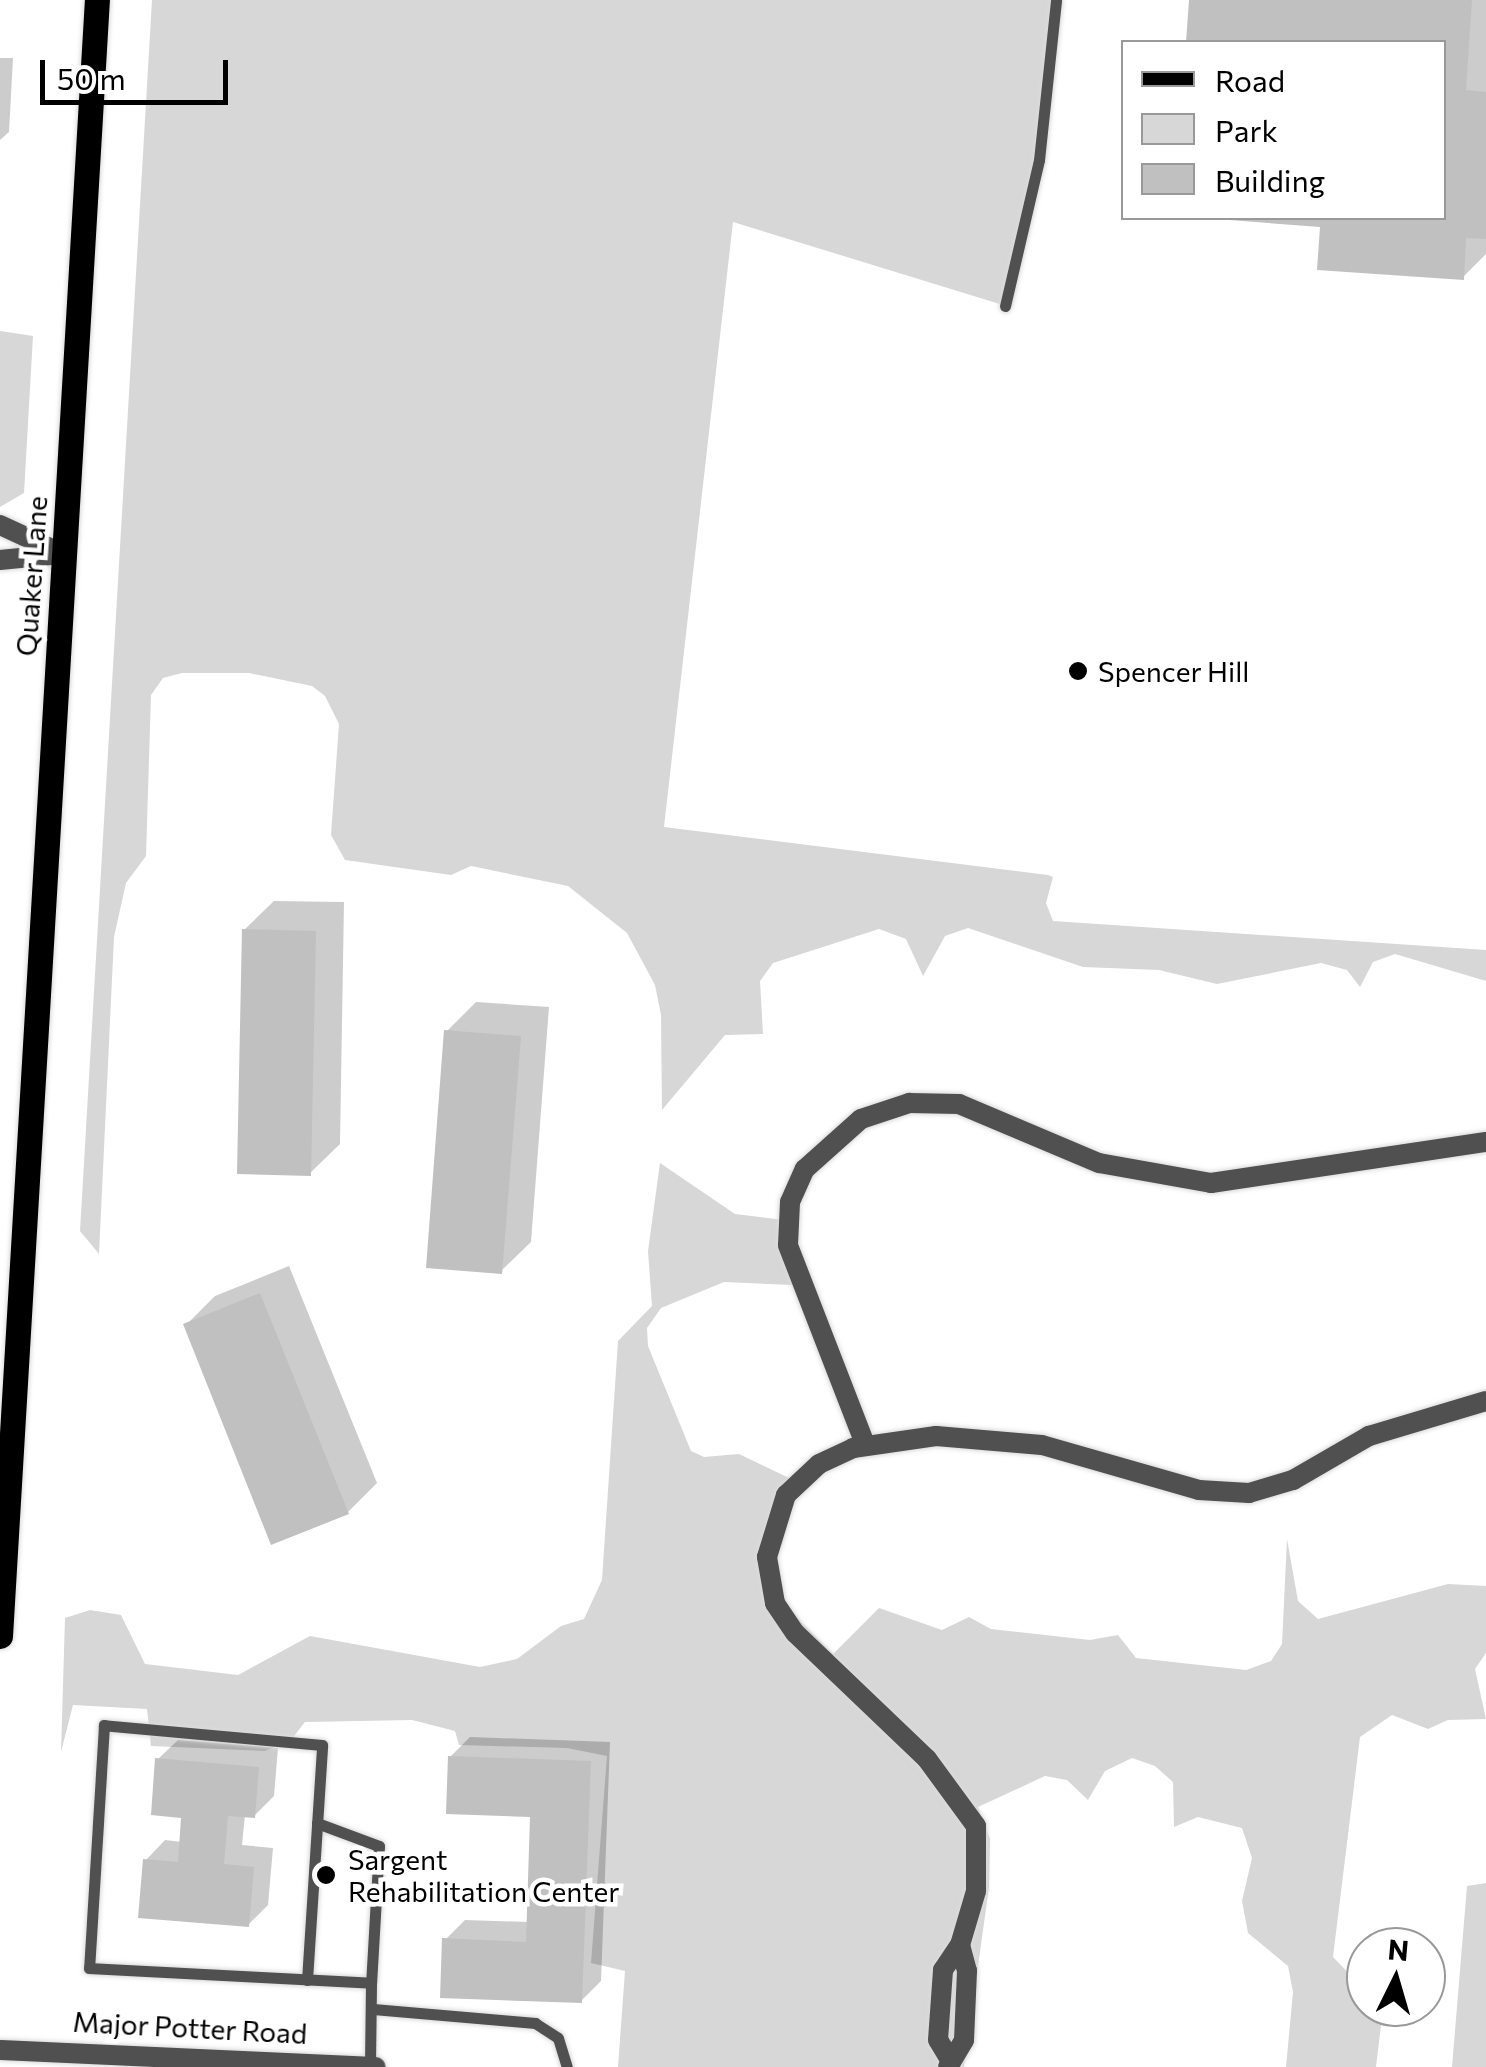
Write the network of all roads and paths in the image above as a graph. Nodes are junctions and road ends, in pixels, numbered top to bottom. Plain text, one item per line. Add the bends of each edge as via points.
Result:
1 (97, 0) edge
2 (1056, 0) edge
3 (1005, 306) dead end
4 (0, 525) edge
5 (63, 554) junction
6 (0, 560) edge
7 (1486, 1142) edge
8 (1486, 1401) edge
9 (866, 1444) junction
10 (2, 1518) edge
11 (0, 1636) edge
12 (317, 1823) junction
13 (307, 1980) junction
14 (371, 1984) junction
15 (373, 2009) junction
16 (0, 2050) edge
17 (948, 2062) edge
18 (373, 2067) edge
19 (567, 2067) edge

1 - 5 main road, Quaker Lane
2 - 3 lane via 1039,160
4 - 5 street
5 - 6 street
5 - 10 main road, Quaker Lane
7 - 9 street via 1210,1183 1099,1163 958,1104 909,1102 861,1119 806,1168 790,1202 788,1246
8 - 9 street via 1369,1436 1280,1486 1232,1494 1026,1443 936,1436
9 - 17 street via 819,1464 786,1495 772,1526 770,1587 795,1633 926,1759 976,1826 980,1874 960,1945 967,1970 964,2040
10 - 11 main road, Quaker Lane
12 - 13 lane
12 - 13 lane via 322,1744 104,1725 89,1968
12 - 14 lane via 380,1846
13 - 14 lane
14 - 15 lane
15 - 18 lane
15 - 19 lane via 534,2023 558,2038
16 - 18 street, Major Potter Road

